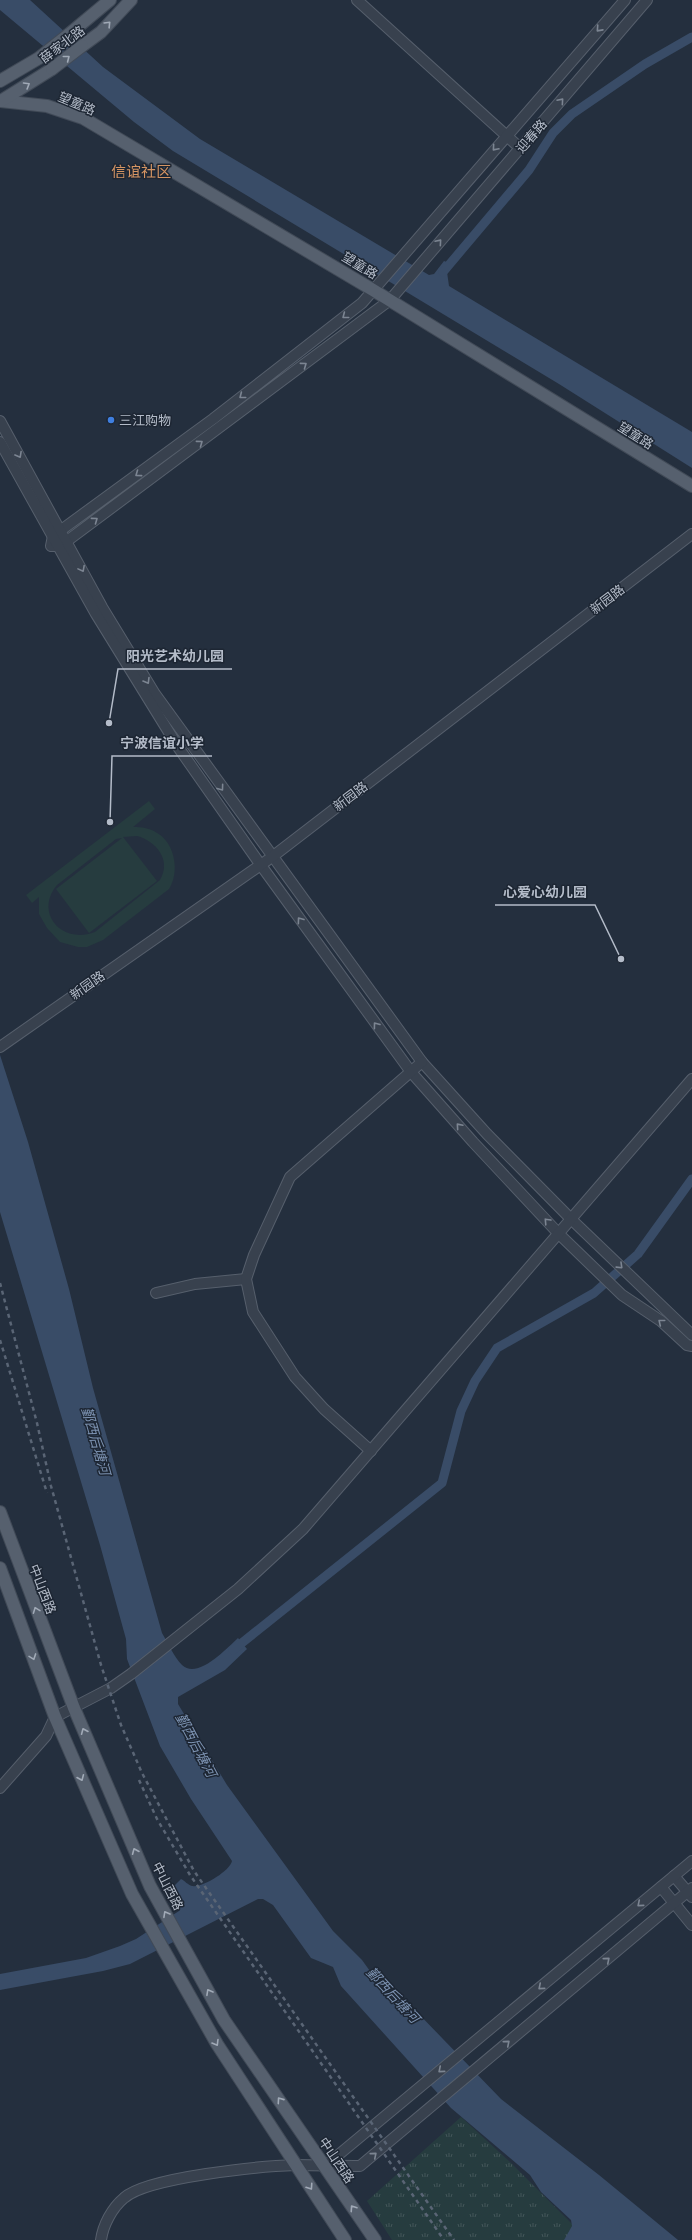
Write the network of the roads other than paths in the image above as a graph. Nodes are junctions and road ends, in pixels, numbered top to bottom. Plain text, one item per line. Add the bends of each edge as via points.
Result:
1 (110, 0) edge
2 (131, 0) edge
3 (357, 0) edge
4 (625, 0) edge
5 (647, 0) edge
6 (3, 80) edge
7 (1, 101) edge
8 (506, 135) junction
9 (520, 148) junction
10 (373, 290) junction
11 (390, 300) junction
12 (0, 421) edge
13 (0, 442) edge
14 (692, 486) edge
15 (57, 534) junction
16 (692, 534) edge
17 (63, 544) junction
18 (272, 856) junction
19 (260, 864) junction
20 (0, 1047) edge
21 (422, 1062) junction
22 (411, 1072) junction
23 (692, 1079) edge
24 (572, 1220) junction
25 (559, 1234) junction
26 (246, 1279) junction
27 (156, 1293) dead end
28 (692, 1336) edge
29 (692, 1346) edge
30 (371, 1451) junction
31 (0, 1512) edge
32 (0, 1568) edge
33 (74, 1708) junction
34 (55, 1717) junction
35 (0, 1788) edge
36 (692, 1861) edge
37 (674, 1876) junction
38 (661, 1887) junction
39 (691, 1892) edge
40 (675, 1903) junction
41 (692, 1925) edge
42 (295, 2165) junction
43 (325, 2166) junction
44 (101, 2240) edge
45 (345, 2240) edge
46 (375, 2240) edge

1 - 6 main road, 薛家北路, bridge via 39,58
7 -> 2 main road, 薛家北路, bridge via 52,69 101,32
3 - 8 street
4 -> 8 street, 迎春路
9 -> 5 street, 迎春路
7 - 10 main road, 望童路 via 47,106 83,118
8 - 9 street
8 -> 10 street, 迎春路
11 -> 9 street, 迎春路
10 - 11 main road, 望童路
10 -> 15 street, 迎春路 via 362,303 213,419
11 - 14 main road, 望童路
17 -> 11 street, 迎春路
12 -> 15 street
13 - 15 street
15 - 17 street
16 - 18 street, 新园路
17 -> 18 street via 155,694
17 - 19 street via 148,700
18 - 19 street, 新园路
18 - 21 street
19 - 20 street, 新园路
22 -> 19 street
21 - 22 street
21 - 24 street via 487,1134
25 -> 22 street
22 - 26 street via 290,1177 254,1255
23 - 24 street
24 - 25 street
24 -> 28 street
29 -> 25 street via 622,1295
25 - 30 street
26 - 27 street via 195,1284
26 - 30 street via 253,1312 295,1377 324,1409
30 - 33 street via 304,1529 238,1589 131,1674
33 -> 31 main road, 中山西路
32 -> 34 main road
33 - 34 street
43 -> 33 main road, 中山西路 via 224,2020 150,1886
34 - 35 street via 46,1736
34 -> 42 main road via 132,1894 217,2044
36 - 37 street
37 - 38 street
37 - 39 street
38 - 40 street
38 -> 43 street
39 - 40 street
40 - 41 street
43 -> 40 street via 360,2166
42 - 43 street
42 - 44 street via 208,2174 153,2183 124,2197 111,2212
42 -> 45 main road
46 -> 43 main road, 中山西路

